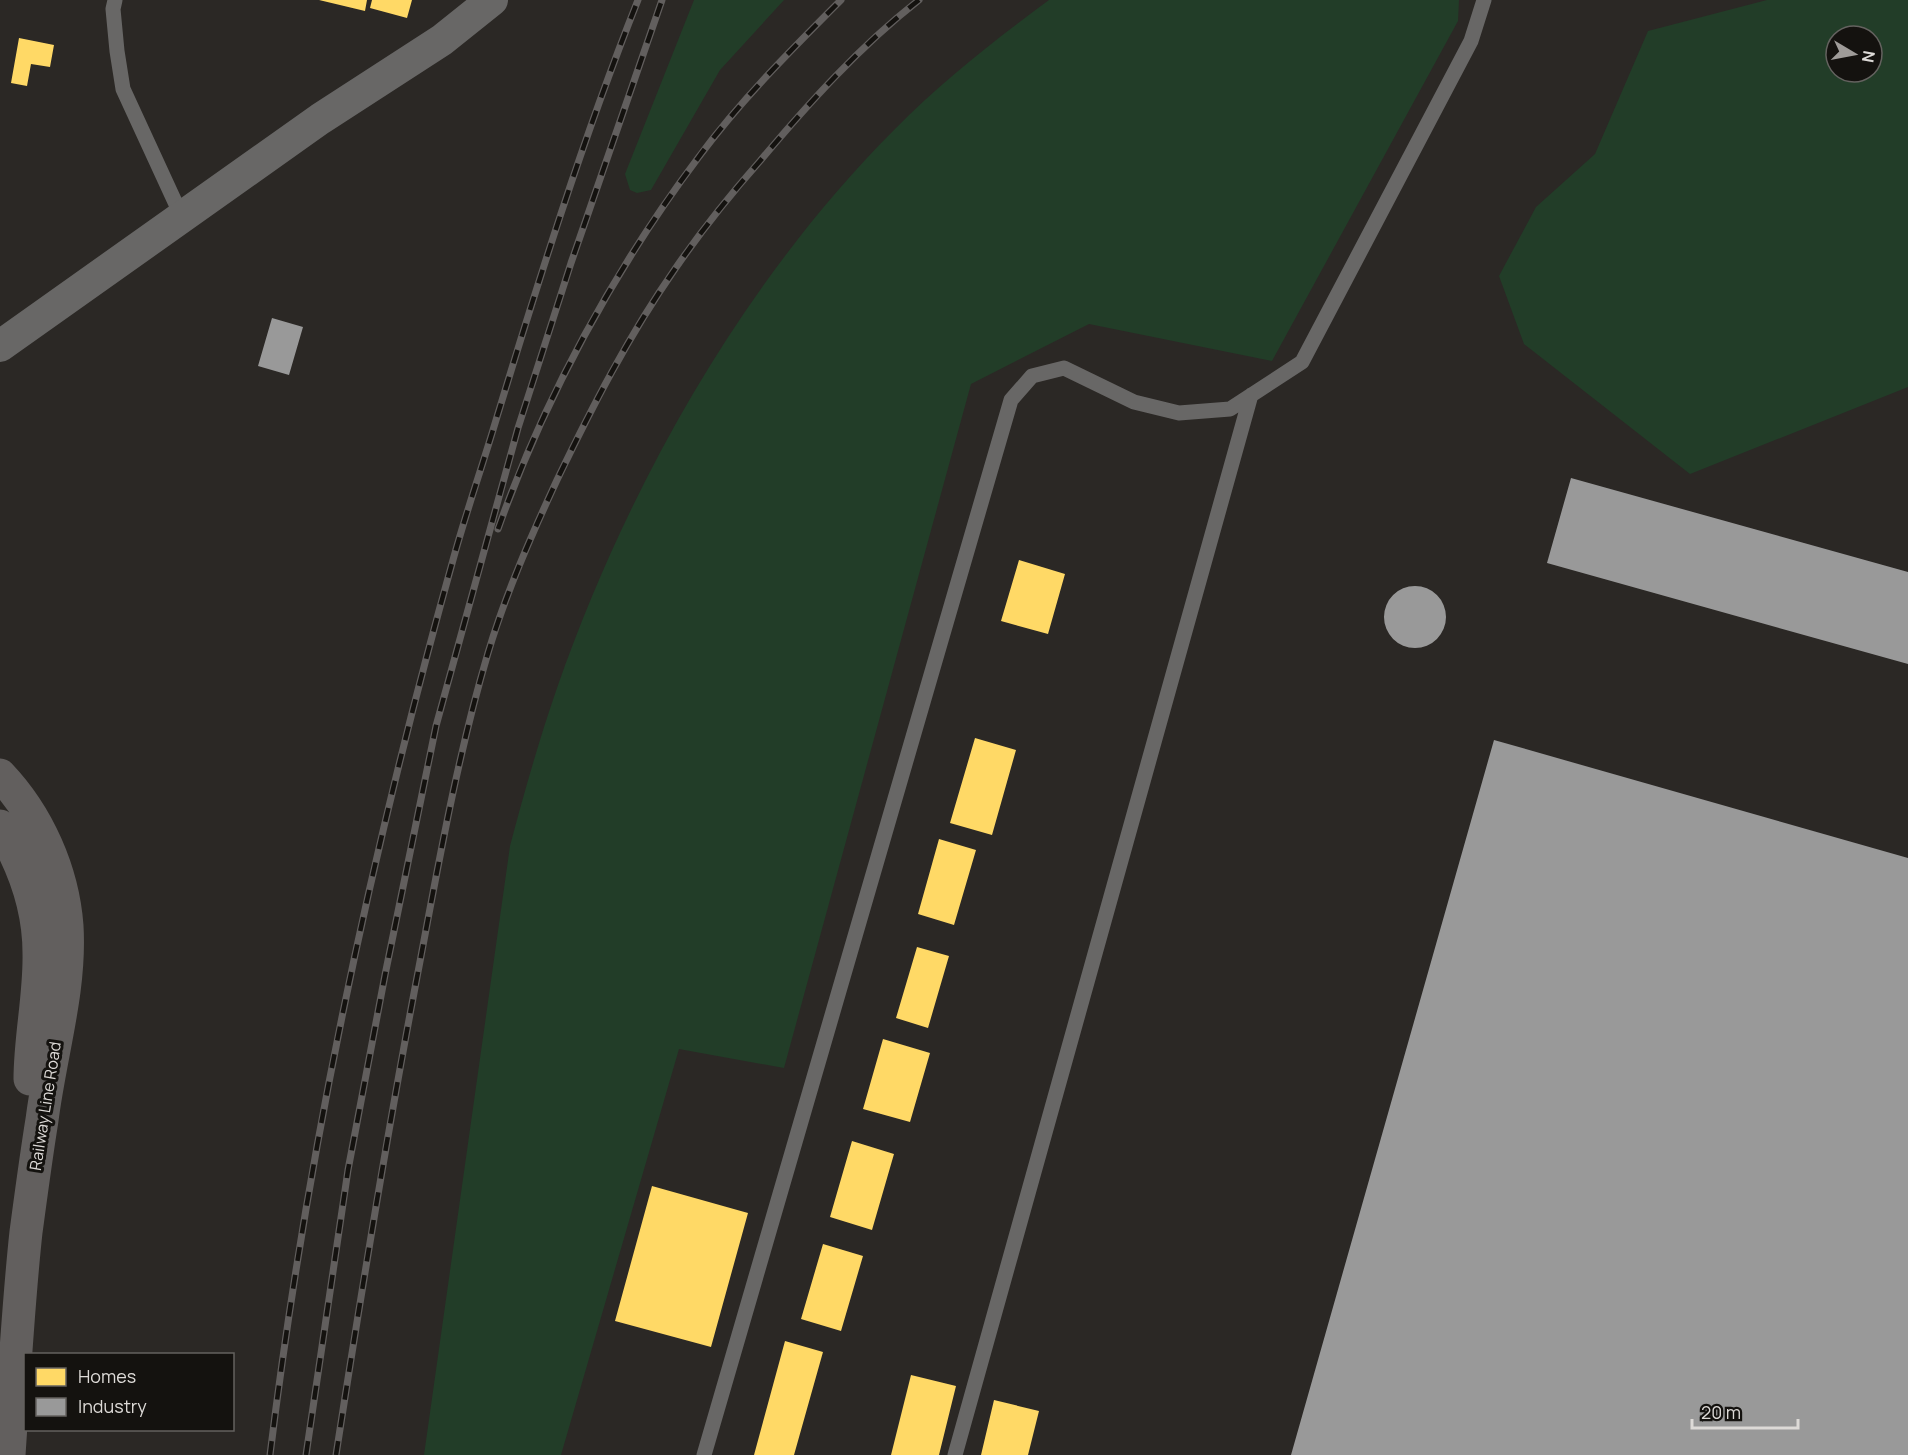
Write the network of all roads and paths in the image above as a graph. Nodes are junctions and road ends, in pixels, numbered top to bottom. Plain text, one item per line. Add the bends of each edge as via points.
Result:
1 (115, 0) edge
2 (492, 0) edge
3 (1484, 0) edge
4 (181, 216) junction
5 (0, 346) edge
6 (1251, 395) junction
7 (0, 775) edge
8 (0, 826) edge
9 (26, 1233) junction
10 (9, 1455) edge
11 (704, 1455) edge
12 (955, 1455) edge

1 - 4 lane via 123,89
2 - 4 street via 442,40 320,118
3 - 6 lane via 1471,41 1302,362
4 - 5 street
6 - 11 lane via 1230,409 1179,413 1134,402 1064,368 1032,376 1011,400
6 - 12 lane
7 - 9 main road, Railway Line Road via 30,812 47,847 60,884 67,925 63,1005 48,1074
8 - 9 main road via 28,884 37,921 39,954 30,1070
9 - 10 main road, Railway Line Road

